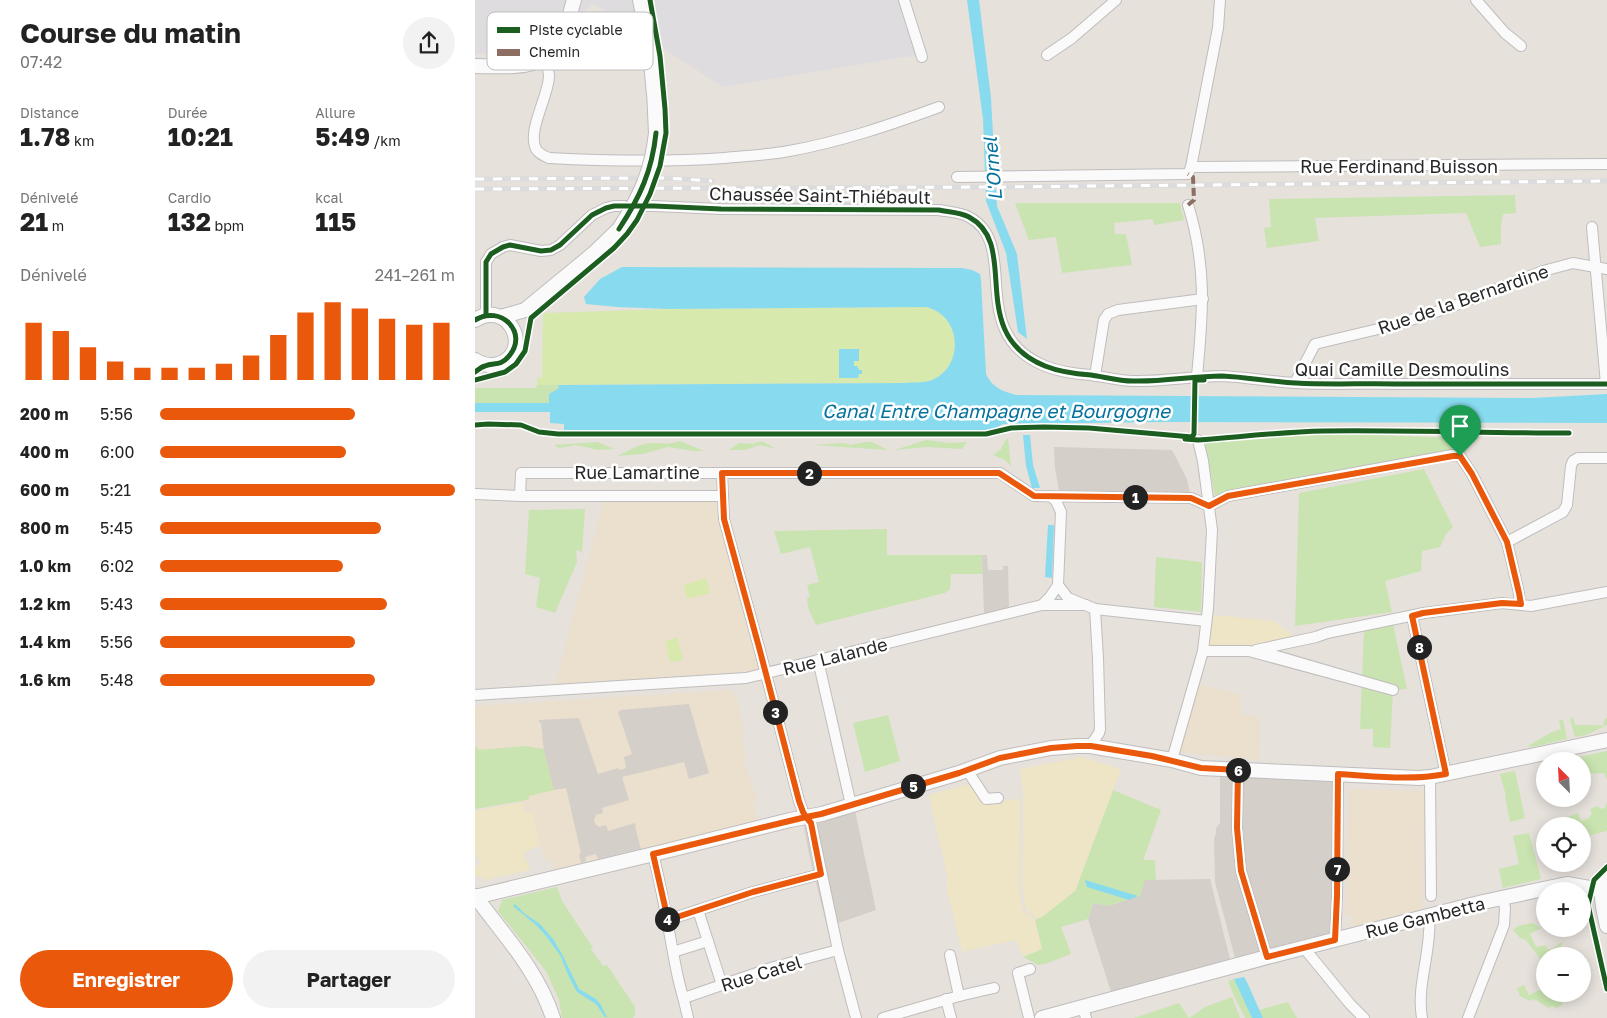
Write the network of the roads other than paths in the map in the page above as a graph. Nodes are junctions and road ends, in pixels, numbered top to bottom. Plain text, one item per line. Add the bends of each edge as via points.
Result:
1 (574, 0) edge
2 (904, 0) edge
3 (1116, 0) edge
4 (1220, 0) edge
5 (1476, 0) edge
6 (570, 12) edge
7 (1521, 46) dead end
8 (1047, 55) dead end
9 (923, 57) dead end
10 (548, 70) edge
11 (652, 70) edge
12 (939, 107) dead end
13 (1607, 164) edge
14 (1190, 170) junction
15 (957, 177) dead end
16 (1188, 205) dead end
17 (1592, 228) dead end
18 (1595, 268) junction
19 (1607, 269) edge
20 (1203, 299) junction
21 (525, 310) junction
22 (501, 317) junction
23 (481, 318) edge
24 (515, 334) junction
25 (479, 366) edge
26 (1095, 376) junction
27 (1197, 376) junction
28 (1295, 384) junction
29 (1607, 384) edge
30 (1198, 440) dead end
31 (1607, 458) edge
32 (722, 473) junction
33 (475, 494) edge
34 (520, 496) junction
35 (722, 496) junction
36 (1050, 496) junction
37 (1209, 506) junction
38 (1507, 542) junction
39 (1058, 585) junction
40 (1607, 592) edge
41 (1521, 604) junction
42 (1042, 605) junction
43 (1090, 607) junction
44 (1412, 616) junction
45 (1206, 621) junction
46 (1203, 651) junction
47 (818, 660) junction
48 (766, 673) junction
49 (475, 695) edge
50 (1099, 731) junction
51 (1607, 740) edge
52 (1091, 746) junction
53 (1105, 749) junction
54 (1173, 757) junction
55 (967, 770) junction
56 (1238, 770) junction
57 (1338, 774) junction
58 (1446, 774) junction
59 (1430, 777) junction
60 (998, 798) dead end
61 (851, 805) junction
62 (806, 817) junction
63 (653, 854) junction
64 (821, 874) junction
65 (1607, 875) edge
66 (1604, 891) edge
67 (1431, 896) dead end
68 (475, 897) edge
69 (1503, 898) junction
70 (698, 910) junction
71 (1429, 916) junction
72 (668, 920) junction
73 (1607, 926) edge
74 (708, 940) junction
75 (1335, 940) junction
76 (1304, 948) junction
77 (838, 950) junction
78 (673, 952) junction
79 (950, 955) dead end
80 (1267, 957) junction
81 (1030, 969) dead end
82 (722, 984) junction
83 (994, 988) dead end
84 (959, 996) junction
85 (684, 998) junction
86 (946, 999) junction
87 (1085, 1012) edge
88 (553, 1018) edge
89 (688, 1018) edge
90 (856, 1018) edge
91 (883, 1018) edge
92 (951, 1018) edge
93 (1029, 1018) edge
94 (1042, 1018) edge
95 (1363, 1018) edge
96 (1422, 1018) edge
97 (1468, 1018) edge

1 - 6 main road
2 - 9 street
3 - 8 street
4 - 14 street via 1218,28
5 - 7 street
10 - 12 street via 549,77 534,142 540,154 549,158 615,162 704,159 788,151 903,121
11 - 21 main road, bridge via 656,109 654,153 647,179 635,204 619,229
13 - 14 street, Rue Ferdinand Buisson
14 - 15 street, Rue Ferdinand Buisson
16 - 20 street via 1200,254
17 - 18 street
18 - 19 street, Rue de la Bernardine
18 - 28 street, Rue de la Bernardine via 1573,263 1558,267 1443,310 1315,344
18 - 29 street
20 - 26 street via 1111,312 1104,320
20 - 27 street
21 - 22 main road
21 - 24 main road
22 - 23 main road
22 - 24 main road via 512,326
23 - 26 street, Chaussée Saint-Thiébault via 486,262 491,254 510,245 551,250 598,210 614,206 939,210 962,214 977,222 987,237 995,264 998,311 1003,329 1014,344 1045,366
24 - 25 main road via 511,355 502,362
26 - 27 street, Chaussée Saint-Thiébault via 1132,381
27 - 28 street, Quai Camille Desmoulins via 1229,376
28 - 29 street, Quai Camille Desmoulins
30 - 37 street
31 - 38 street via 1573,461 1567,505 1563,512
32 - 34 street, Rue Lamartine via 521,473
32 - 35 street
32 - 36 street, Rue Lamartine via 999,473 1034,496
33 - 34 street, Rue Lamartine
34 - 35 street, Rue Lamartine
35 - 48 street via 724,519
36 - 37 street, Rue Lamartine via 1191,498
36 - 39 street via 1061,512
37 - 38 street via 1228,496 1460,456
37 - 45 street via 1212,530
38 - 41 street
39 - 42 street
39 - 43 street via 1068,598
40 - 41 street via 1531,606
41 - 44 street via 1502,603
42 - 43 street, Rue Lalande
42 - 47 street, Rue Lalande
43 - 45 street
43 - 50 street via 1098,658
44 - 46 street via 1256,650 1393,690 1249,651
44 - 58 street
45 - 46 street
46 - 54 street
47 - 48 street, Rue Lalande
47 - 61 street
48 - 49 street, Rue Lalande via 746,678
48 - 62 street
50 - 52 street
50 - 53 street
51 - 58 main road
52 - 53 main road
52 - 55 main road via 1027,752
53 - 54 main road
54 - 56 main road via 1201,768
55 - 60 street via 986,799
55 - 61 main road
56 - 57 main road
56 - 80 street via 1237,828 1241,871
57 - 59 main road
57 - 75 street
58 - 59 main road
59 - 67 street
61 - 62 main road
62 - 63 main road
62 - 64 street via 811,823
63 - 68 main road
63 - 72 street
64 - 70 street
64 - 77 street
65 - 66 main road
66 - 69 main road, Rue Gambetta via 1567,884
66 - 73 main road via 1601,899
68 - 88 main road via 531,970
69 - 71 main road, Rue Gambetta
69 - 97 street via 1504,925
70 - 72 street
70 - 74 street
71 - 75 main road, Rue Gambetta
71 - 96 street via 1420,1007
72 - 78 street
74 - 78 street
74 - 82 street
75 - 76 main road, Rue Gambetta
76 - 80 main road, Rue Gambetta
76 - 95 street
77 - 82 street, Rue Catel
77 - 90 street
78 - 85 street
79 - 84 street
80 - 87 main road, Rue Gambetta
81 - 93 street via 1018,973
82 - 85 street, Rue Catel
83 - 84 street
84 - 86 street
85 - 89 street
86 - 91 street
86 - 92 street
87 - 94 main road, Rue Gambetta

